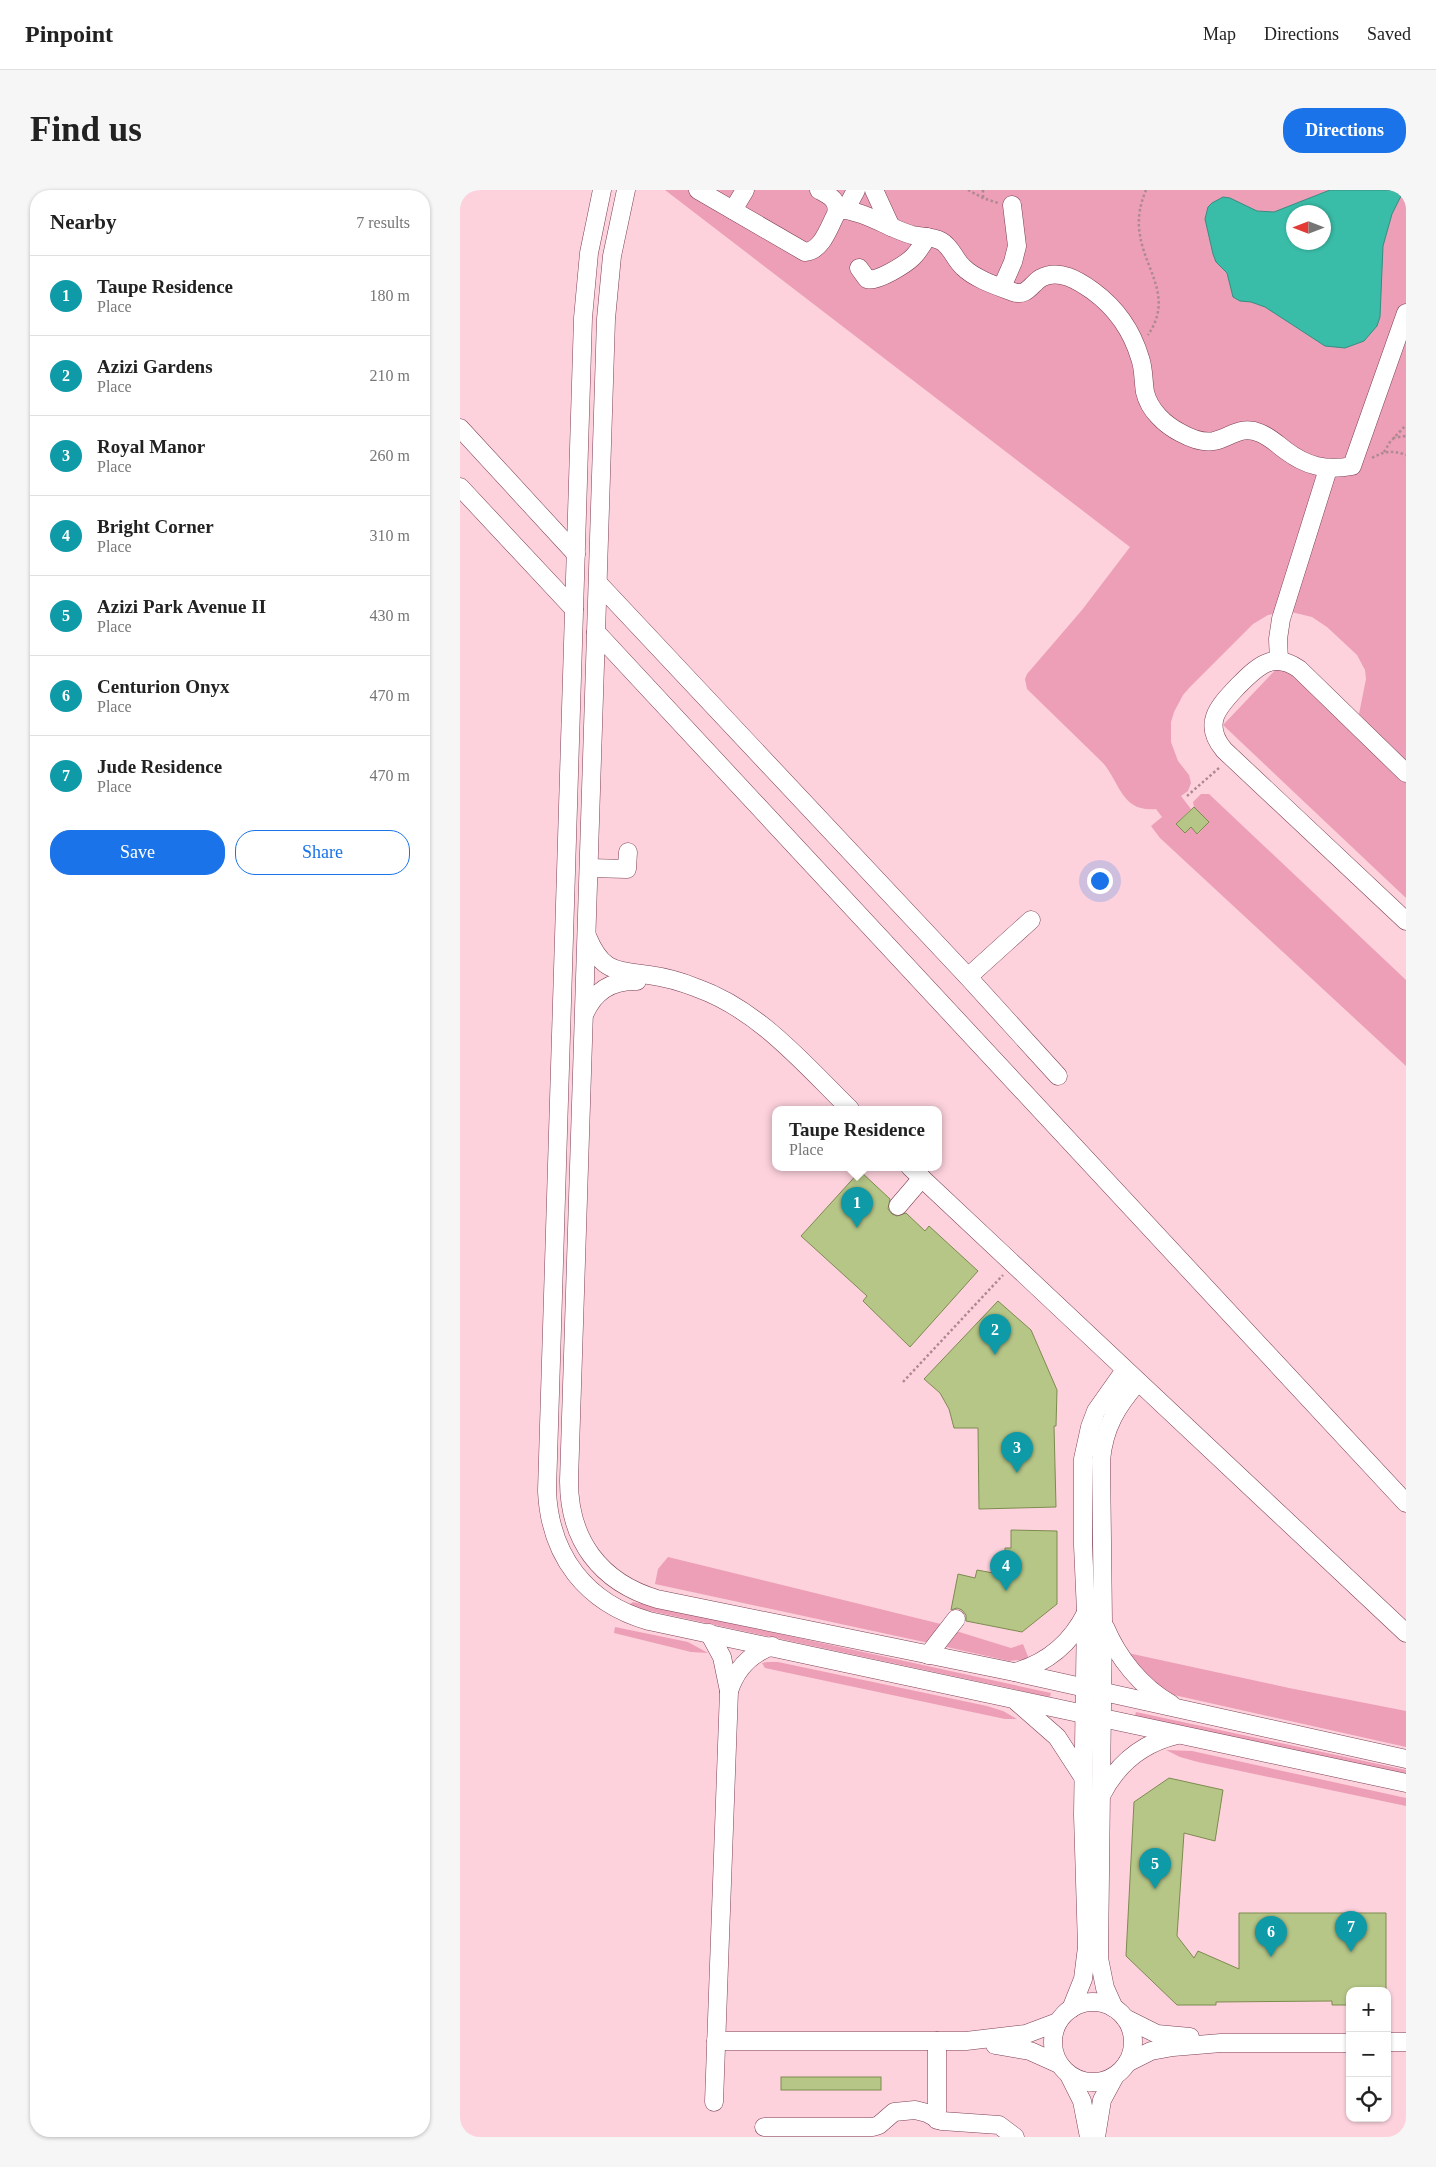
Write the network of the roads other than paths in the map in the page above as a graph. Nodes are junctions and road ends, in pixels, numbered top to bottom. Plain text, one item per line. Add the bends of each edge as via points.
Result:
1 (602, 190) edge
2 (626, 190) edge
3 (698, 190) edge
4 (744, 190) edge
5 (819, 190) edge
6 (856, 190) edge
7 (874, 190) edge
8 (1012, 206) road end
9 (842, 209) junction
10 (733, 210) junction
11 (891, 227) junction
12 (927, 237) junction
13 (859, 268) dead end
14 (1002, 287) junction
15 (1406, 313) edge
16 (460, 428) edge
17 (1328, 469) junction
18 (460, 487) edge
19 (576, 554) junction
20 (598, 584) junction
21 (574, 609) junction
22 (596, 632) junction
23 (1279, 661) junction
24 (1406, 772) edge
25 (628, 852) dead end
26 (589, 868) junction
27 (1031, 920) dead end
28 (1406, 921) edge
29 (587, 936) junction
30 (968, 977) junction
31 (662, 979) junction
32 (585, 1015) junction
33 (1058, 1076) dead end
34 (847, 1106) edge
35 (557, 1168) junction
36 (580, 1169) junction
37 (916, 1172) edge
38 (898, 1206) dead end
39 (1125, 1370) junction
40 (1138, 1382) junction
41 (1406, 1503) edge
42 (612, 1578) junction
43 (595, 1595) junction
44 (1086, 1612) junction
45 (956, 1619) dead end
46 (1103, 1622) junction
47 (709, 1633) junction
48 (1406, 1633) edge
49 (772, 1646) junction
50 (928, 1655) junction
51 (1014, 1672) junction
52 (1094, 1690) junction
53 (729, 1691) junction
54 (1012, 1698) junction
55 (1180, 1710) junction
56 (1085, 1714) junction
57 (1102, 1718) junction
58 (1178, 1735) junction
59 (1406, 1760) edge
60 (1083, 1779) junction
61 (1406, 1783) edge
62 (1102, 1794) junction
63 (1071, 2009) junction
64 (1119, 2013) junction
65 (1058, 2022) junction
66 (716, 2041) junction
67 (937, 2041) junction
68 (966, 2041) junction
69 (1391, 2042) edge
70 (1406, 2042) edge
71 (1346, 2043) edge
72 (1221, 2044) junction
73 (1127, 2064) junction
74 (1064, 2069) junction
75 (1115, 2076) junction
76 (714, 2102) dead end
77 (937, 2120) junction
78 (764, 2127) dead end
79 (1016, 2137) edge
80 (1089, 2137) edge
81 (1096, 2137) edge

1 - 19 street via 589,252 583,318
2 - 20 street via 612,256 606,319
3 - 10 street
4 - 10 street
5 - 9 street
6 - 9 street
7 - 11 street
8 - 14 street via 1017,246 1014,262
9 - 10 street via 818,247 810,252
9 - 11 street via 862,213
11 - 12 street
12 - 13 street via 909,261 877,280 867,279
12 - 14 street via 940,240 968,271
14 - 17 street via 1023,293 1047,276 1066,276 1086,286 1110,306 1129,331 1143,366 1147,400 1162,420 1175,430 1208,441 1241,430 1256,431 1299,460
15 - 17 street via 1352,466
16 - 19 street
17 - 23 street via 1281,619
18 - 21 street
19 - 21 street
20 - 22 street
20 - 30 street
21 - 35 street
22 - 26 street
22 - 41 street
23 - 24 street via 1300,669
23 - 28 street via 1257,667 1223,702 1213,726 1216,739 1231,757
25 - 26 street via 627,869
26 - 29 street
27 - 30 street
29 - 31 street via 597,956 607,966 620,972
29 - 32 street
30 - 33 street
31 - 32 street via 611,984 597,994
31 - 34 street via 696,987 741,1010 768,1031
32 - 36 street
35 - 36 street
35 - 43 street via 548,1506 559,1548 575,1574
36 - 42 street via 570,1495 574,1522 586,1547
37 - 38 street
37 - 39 street
39 - 40 street
39 - 44 street via 1096,1411 1084,1451 1082,1519
40 - 46 street via 1118,1406 1102,1445
40 - 48 street
42 - 43 street
42 - 50 street via 633,1591 657,1599
43 - 47 street via 635,1617
44 - 51 street via 1074,1634 1056,1652 1036,1665
44 - 52 street
45 - 50 street
46 - 52 street
46 - 55 street via 1131,1670
47 - 49 street
47 - 53 street via 722,1657
49 - 53 street via 741,1666
49 - 54 street
50 - 51 street
51 - 52 street
52 - 55 street
52 - 56 street
52 - 57 street
53 - 66 street
54 - 56 street
54 - 60 street via 1057,1737
55 - 59 street
56 - 57 street
56 - 60 street
57 - 58 street
57 - 62 street
58 - 61 street
58 - 62 street via 1155,1742 1134,1754 1116,1772
60 - 63 street via 1086,1958 1082,1984
62 - 64 street via 1099,1958 1105,1988
63 - 64 street via 1087,2002 1105,2004
63 - 65 street
64 - 72 street via 1157,2034 1205,2038
64 - 73 street via 1132,2032 1133,2048
65 - 68 street via 1026,2034
65 - 74 street via 1053,2043
66 - 67 street
66 - 76 street
67 - 68 street
67 - 77 street
68 - 74 street via 1015,2047 1045,2057
69 - 70 street
71 - 72 street
72 - 73 street via 1158,2049
73 - 75 street
74 - 75 street via 1083,2082 1099,2082
74 - 80 street via 1082,2101
75 - 81 street via 1102,2100
77 - 78 street via 921,2110 900,2110 873,2127
77 - 79 street via 994,2123

